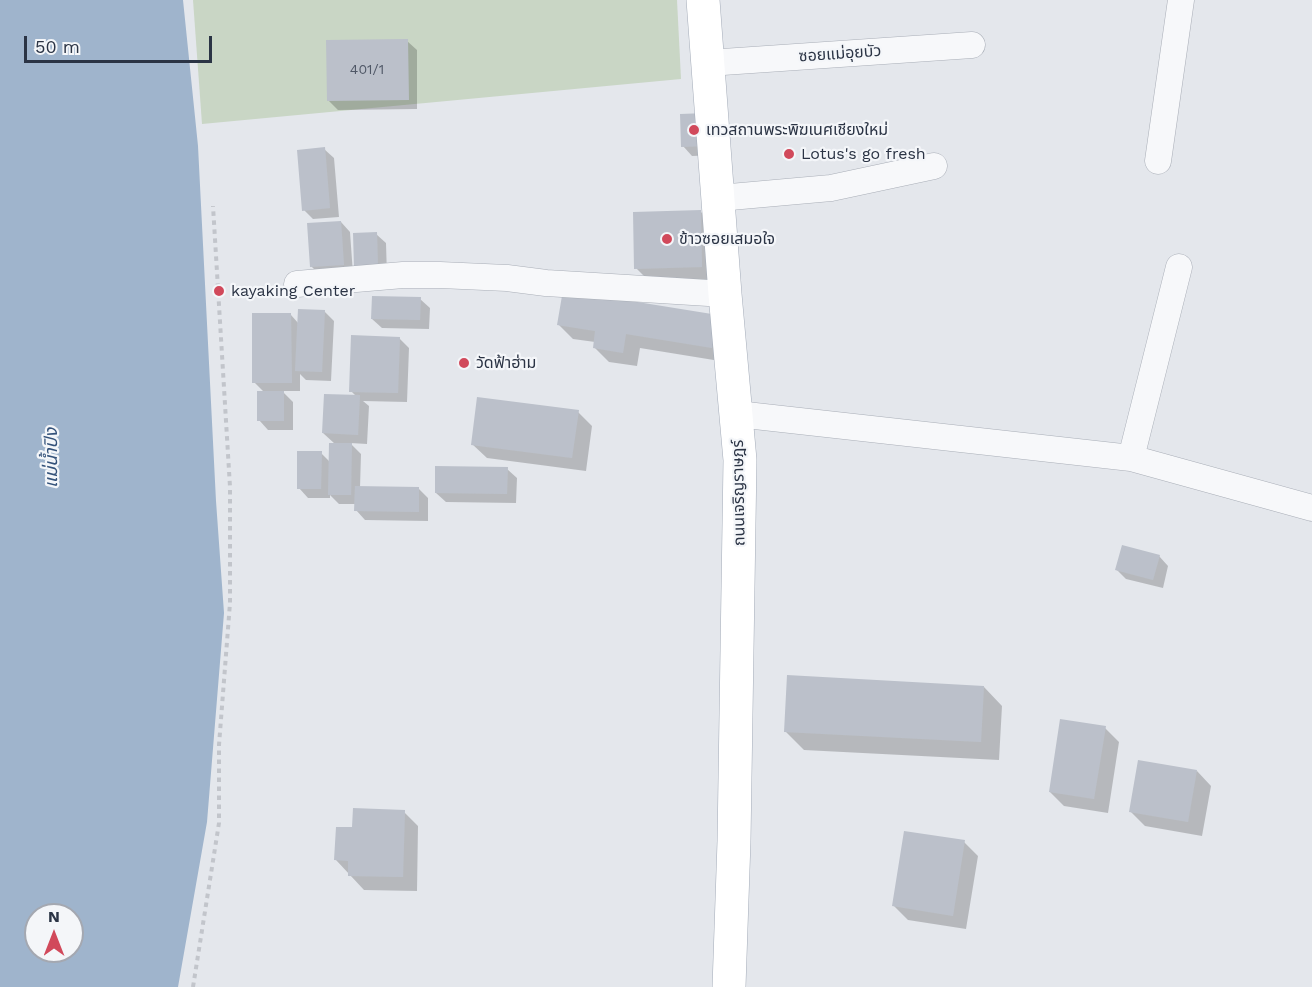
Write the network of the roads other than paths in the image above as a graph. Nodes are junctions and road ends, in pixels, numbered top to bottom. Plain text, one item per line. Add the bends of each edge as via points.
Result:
1 (703, 0) edge
2 (1181, 0) edge
3 (972, 45) dead end
4 (708, 63) junction
5 (1158, 160) dead end
6 (934, 165) dead end
7 (719, 198) junction
8 (1179, 267) dead end
9 (297, 284) dead end
10 (725, 294) junction
11 (737, 414) junction
12 (1131, 458) junction
13 (1312, 508) edge
14 (729, 987) edge

1 - 4 main road, ถนนเจริญราษฎร์
2 - 5 street
3 - 4 street, ซอยแม่อุยบัว
4 - 7 main road, ถนนเจริญราษฎร์
6 - 7 street via 831,188
7 - 10 main road, ถนนเจริญราษฎร์
8 - 12 street
9 - 10 street via 440,275
10 - 11 main road, ถนนเจริญราษฎร์
11 - 12 street
11 - 14 main road, ถนนเจริญราษฎร์ via 740,536
12 - 13 street

